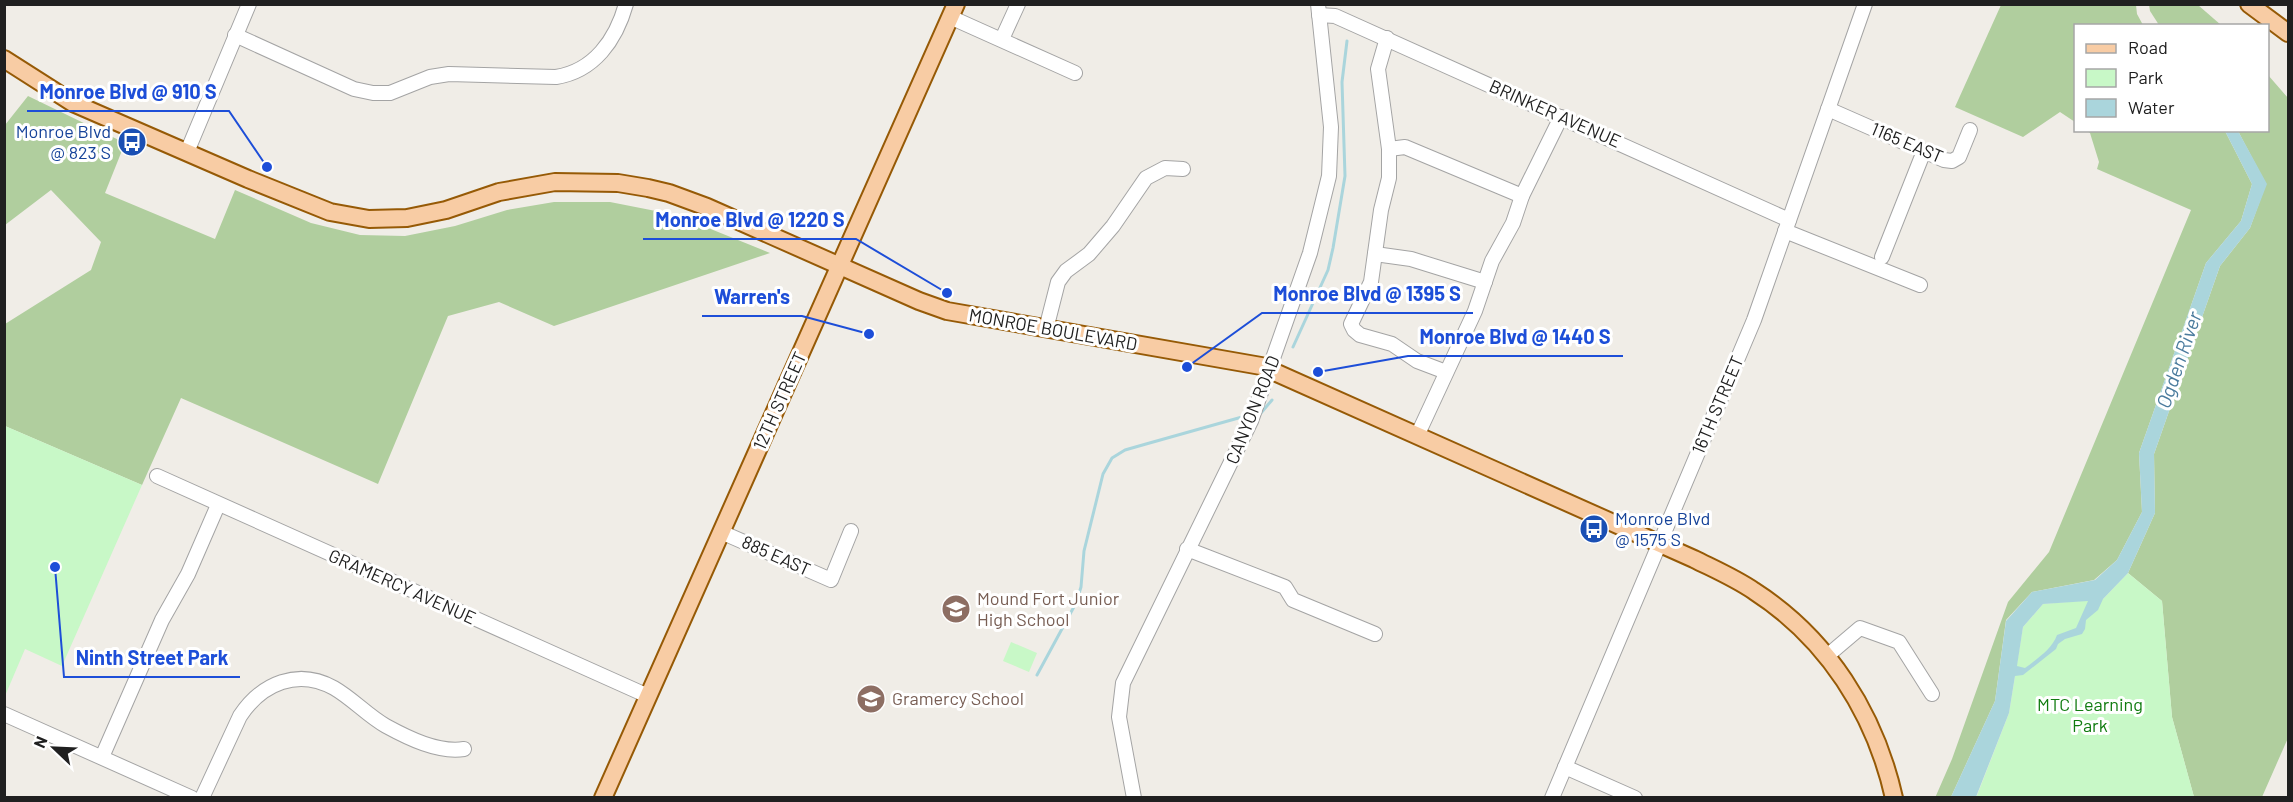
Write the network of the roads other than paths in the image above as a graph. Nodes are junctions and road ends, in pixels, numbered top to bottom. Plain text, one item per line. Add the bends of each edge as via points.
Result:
1 (249, 4) edge
2 (626, 4) edge
3 (1018, 4) edge
4 (1864, 4) edge
5 (2249, 4) edge
6 (1319, 10) edge
7 (953, 11) edge
8 (2289, 33) edge
9 (236, 35) junction
10 (1387, 38) junction
11 (1002, 39) junction
12 (4, 59) edge
13 (1075, 73) dead end
14 (1828, 109) junction
15 (1561, 117) junction
16 (1970, 130) dead end
17 (1389, 149) junction
18 (1924, 151) junction
19 (187, 153) junction
20 (1184, 169) dead end
21 (1522, 196) junction
22 (1787, 225) junction
23 (1376, 254) junction
24 (1882, 256) dead end
25 (840, 266) junction
26 (1485, 282) junction
27 (1920, 285) dead end
28 (1046, 329) junction
29 (1270, 370) junction
30 (1446, 372) junction
31 (1417, 436) junction
32 (157, 476) dead end
33 (218, 505) junction
34 (851, 531) dead end
35 (721, 532) junction
36 (1660, 543) junction
37 (1187, 549) junction
38 (1376, 634) dead end
39 (1827, 656) junction
40 (1932, 694) dead end
41 (648, 696) junction
42 (4, 714) edge
43 (464, 749) dead end
44 (102, 757) junction
45 (1565, 767) junction
46 (192, 798) edge
47 (202, 798) edge
48 (603, 798) edge
49 (1134, 798) edge
50 (1552, 798) edge
51 (1635, 798) edge
52 (1894, 798) edge

1 - 9 street
2 - 9 street via 605,48 572,74 449,74 390,93 354,89
3 - 11 street
4 - 14 street, 16TH STREET
5 - 8 main road
6 - 10 street, BRINKER AVENUE
6 - 29 street, CANYON ROAD via 1331,128 1329,176 1310,253
7 - 11 street
7 - 25 main road, 12TH STREET
9 - 19 street
10 - 15 street, BRINKER AVENUE
10 - 17 street via 1378,69
11 - 13 street
12 - 19 main road, MONROE BOULEVARD via 73,103
14 - 18 street, 1165 EAST
14 - 22 street, 16TH STREET
15 - 21 street
15 - 22 street, BRINKER AVENUE
16 - 18 street, 1165 EAST via 1956,160 1944,160
17 - 21 street via 1405,147
17 - 23 street via 1389,178
18 - 24 street
19 - 25 main road, MONROE BOULEVARD via 311,206 369,219 417,217 540,183 582,181 648,188 707,207
20 - 28 street via 1165,168 1146,178 1089,254 1058,282
21 - 26 street
22 - 27 street, BRINKER AVENUE
22 - 36 street, 16TH STREET via 1754,320
23 - 26 street via 1411,259
23 - 30 street via 1371,282 1351,324 1354,330 1392,344 1417,361
25 - 28 main road, MONROE BOULEVARD via 947,311
25 - 35 main road, 12TH STREET
26 - 30 street
28 - 29 main road, MONROE BOULEVARD
29 - 31 main road, MONROE BOULEVARD
29 - 37 street, CANYON ROAD via 1236,456
30 - 31 street
31 - 36 main road, MONROE BOULEVARD
32 - 33 street, GRAMERCY AVENUE
33 - 41 street, GRAMERCY AVENUE
33 - 44 street
34 - 35 street, 885 EAST via 831,580
35 - 41 main road, 12TH STREET
36 - 39 main road, MONROE BOULEVARD via 1755,591
36 - 45 street, 16TH STREET
37 - 38 street via 1285,587 1293,600
37 - 49 street, CANYON ROAD via 1130,665 1120,695 1119,717
39 - 40 street via 1860,628 1899,642
39 - 52 main road, MONROE BOULEVARD via 1871,727
41 - 48 main road, 12TH STREET
42 - 44 street
43 - 47 street via 444,750 426,744 385,726 334,689 319,682 291,678 270,685 247,705
44 - 46 street
45 - 50 street, 16TH STREET
45 - 51 street

